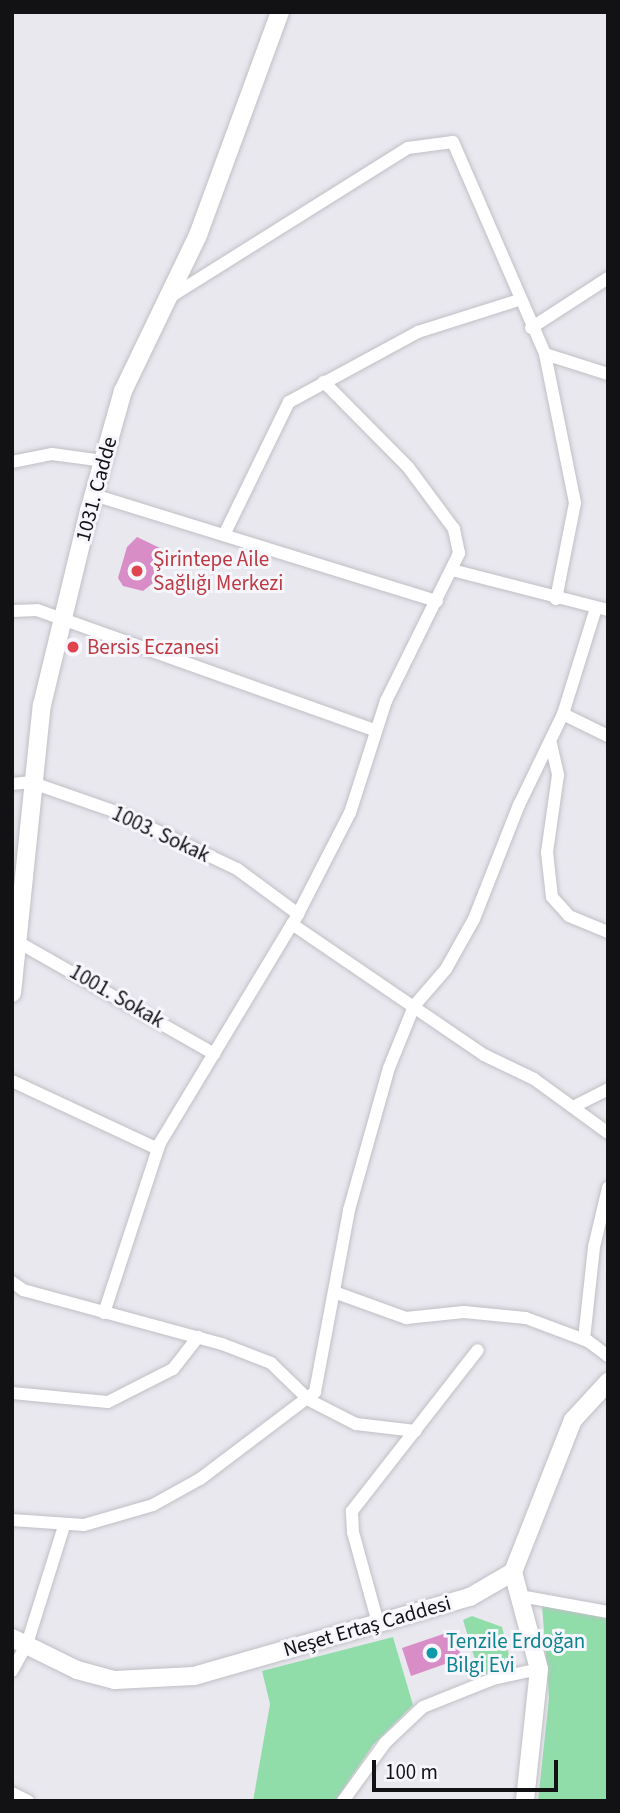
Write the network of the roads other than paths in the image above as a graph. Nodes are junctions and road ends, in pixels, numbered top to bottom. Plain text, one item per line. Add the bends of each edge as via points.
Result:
1 (279, 12) edge
2 (608, 278) edge
3 (167, 299) junction
4 (519, 300) junction
5 (531, 328) junction
6 (545, 354) junction
7 (608, 374) edge
8 (324, 382) junction
9 (103, 461) junction
10 (12, 463) edge
11 (94, 495) junction
12 (224, 535) junction
13 (452, 570) junction
14 (556, 599) junction
15 (437, 601) junction
16 (602, 609) edge
17 (12, 611) edge
18 (62, 622) junction
19 (563, 715) junction
20 (376, 731) junction
21 (608, 736) edge
22 (551, 744) junction
23 (21, 783) edge
24 (18, 881) edge
25 (295, 919) junction
26 (608, 932) edge
27 (19, 942) junction
28 (13, 988) edge
29 (414, 1006) junction
30 (214, 1054) junction
31 (12, 1081) edge
32 (608, 1089) edge
33 (573, 1107) junction
34 (608, 1133) edge
35 (158, 1149) junction
36 (608, 1188) edge
37 (12, 1282) edge
38 (334, 1292) junction
39 (104, 1313) junction
40 (198, 1336) junction
41 (584, 1339) junction
42 (478, 1349) dead end
43 (608, 1356) edge
44 (608, 1382) edge
45 (12, 1393) edge
46 (309, 1400) junction
47 (416, 1431) junction
48 (12, 1520) edge
49 (64, 1525) junction
50 (513, 1572) junction
51 (520, 1596) junction
52 (608, 1612) edge
53 (378, 1623) junction
54 (20, 1641) edge
55 (539, 1669) junction
56 (12, 1671) edge
57 (12, 1793) edge
58 (28, 1801) edge
59 (343, 1801) edge
60 (524, 1801) edge

1 - 3 street, 1031. Cadde via 198,235
2 - 5 street
3 - 4 street via 408,148 434,141 453,142
3 - 9 street, 1031. Cadde via 123,391
4 - 5 street
4 - 8 street via 418,332
5 - 6 street
6 - 7 street
6 - 14 street via 575,503
8 - 12 street via 289,402
8 - 13 street via 408,467 454,529 459,553
9 - 10 street via 52,454
9 - 11 street, 1031. Cadde
11 - 12 street
11 - 18 street, 1031. Cadde
12 - 15 street
13 - 14 street
13 - 15 street
14 - 16 street
15 - 20 street
16 - 19 street
17 - 18 street via 37,610
18 - 20 street
18 - 23 street, 1031. Cadde
19 - 21 street
19 - 22 street
20 - 25 street via 350,813
22 - 26 street via 558,775 547,852 552,897 569,916
22 - 29 street via 519,805 474,919 446,969
23 - 24 street, 1031. Cadde
23 - 25 street, 1003. Sokak via 119,813 237,869
24 - 27 street, 1031. Cadde
25 - 29 street, 1003. Sokak
25 - 30 street
27 - 28 street, 1031. Cadde
27 - 30 street, 1001. Sokak
29 - 33 street, 1003. Sokak
29 - 38 street via 373,1113
30 - 35 street
31 - 35 street
32 - 33 street
33 - 34 street, 1003. Sokak
35 - 39 street
36 - 41 street via 594,1247
37 - 39 street via 23,1290
38 - 41 street via 406,1318 464,1312 526,1318
38 - 46 street via 324,1367
39 - 40 street
40 - 45 street via 173,1368 107,1402
40 - 46 street via 271,1363
41 - 43 street
42 - 47 street
44 - 50 street via 573,1420
46 - 47 street via 356,1424
46 - 49 street via 201,1479 153,1505 106,1520
47 - 53 street via 352,1511 353,1532
48 - 49 street
49 - 54 street
50 - 51 street
50 - 53 street, Neşet Ertaş Caddesi via 470,1597
51 - 52 street
51 - 55 street
53 - 54 street, Neşet Ertaş Caddesi via 194,1676 115,1680 78,1670
54 - 56 street
55 - 59 street via 469,1687 423,1707 385,1743
55 - 60 street
57 - 58 street

